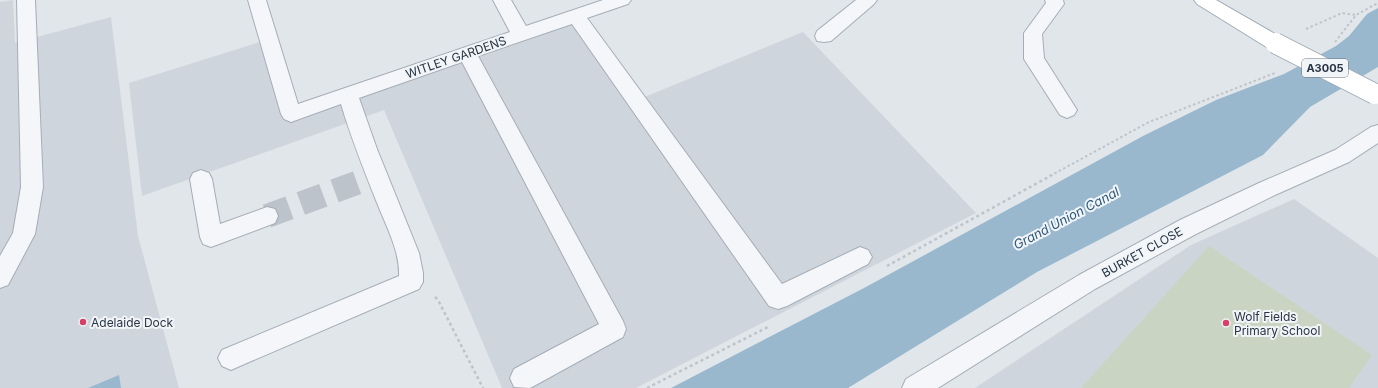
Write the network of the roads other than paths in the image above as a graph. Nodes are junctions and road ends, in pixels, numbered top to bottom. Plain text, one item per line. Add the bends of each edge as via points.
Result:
1 (26, 0) edge
2 (256, 0) edge
3 (502, 0) edge
4 (622, 0) edge
5 (868, 0) edge
6 (1054, 0) edge
7 (1204, 0) edge
8 (576, 16) junction
9 (521, 35) junction
10 (824, 36) dead end
11 (467, 53) junction
12 (348, 94) junction
13 (1377, 94) edge
14 (1067, 110) dead end
15 (1378, 133) edge
16 (200, 179) dead end
17 (267, 216) tunnel mouth
18 (860, 257) dead end
19 (0, 278) edge
20 (231, 358) dead end
21 (523, 378) dead end
22 (915, 388) edge

1 - 19 street via 32,187 24,234
2 - 12 street, WITLEY GARDENS via 291,114
3 - 9 street
4 - 8 street, WITLEY GARDENS
5 - 10 street
6 - 14 street via 1055,4 1033,33 1034,59
7 - 13 main road, A3005, bridge via 1275,43
8 - 9 street, WITLEY GARDENS
8 - 18 street via 778,298
9 - 11 street, WITLEY GARDENS
11 - 12 street, WITLEY GARDENS
11 - 21 street via 614,329
12 - 20 street via 370,179 397,226 412,272 411,282
15 - 22 street, BURKET CLOSE via 1342,156 1188,226 1093,278
16 - 17 street via 212,237

